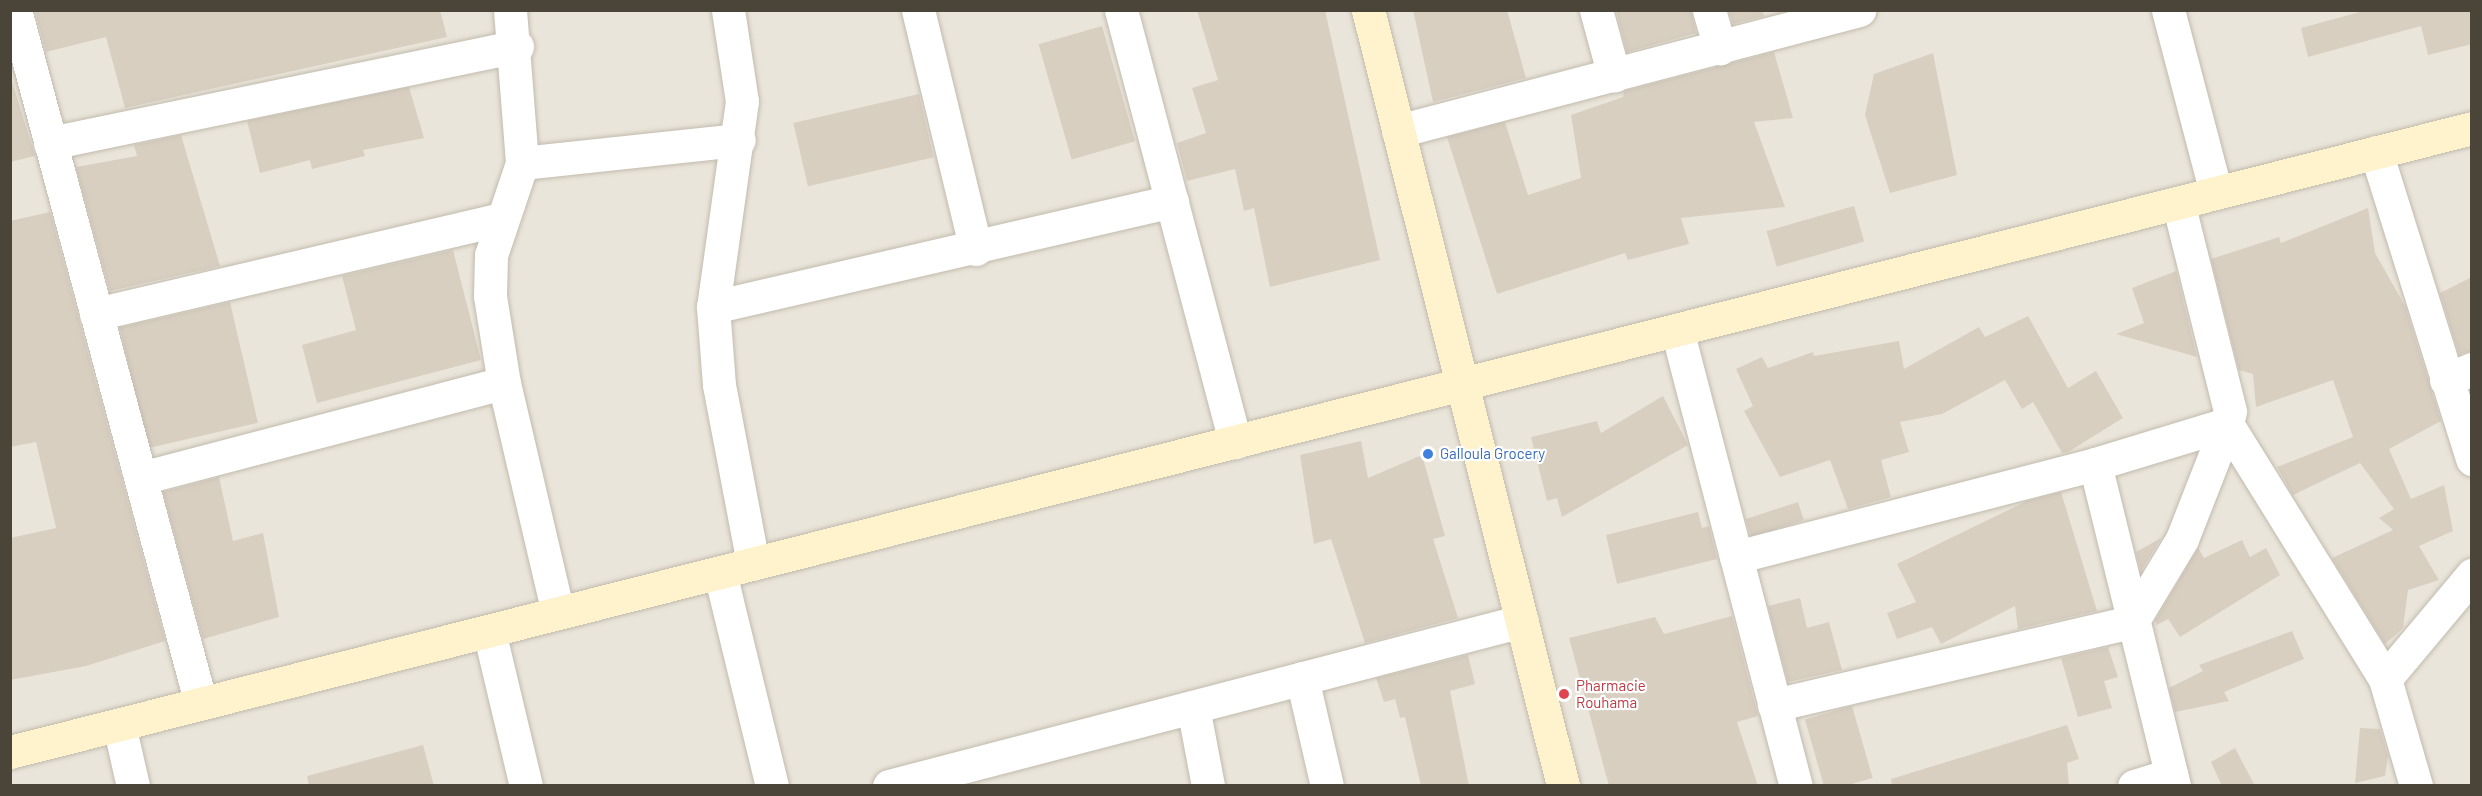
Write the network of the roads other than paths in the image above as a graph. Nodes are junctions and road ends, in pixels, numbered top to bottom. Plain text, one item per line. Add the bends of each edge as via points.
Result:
1 (15, 10) edge
2 (510, 10) edge
3 (728, 10) edge
4 (918, 10) edge
5 (1121, 10) edge
6 (1368, 10) edge
7 (1596, 10) edge
8 (1709, 10) edge
9 (1859, 10) edge
10 (2168, 10) edge
11 (517, 46) junction
12 (1720, 48) junction
13 (1614, 76) junction
14 (2472, 128) edge
15 (1398, 131) junction
16 (739, 140) junction
17 (50, 143) junction
18 (2376, 152) junction
19 (522, 163) junction
20 (2216, 193) junction
21 (1172, 201) junction
22 (2178, 203) junction
23 (502, 219) junction
24 (976, 249) junction
25 (713, 307) junction
26 (96, 314) junction
27 (1677, 330) junction
28 (2459, 374) edge
29 (504, 383) junction
30 (1462, 385) junction
31 (2227, 424) junction
32 (1235, 442) junction
33 (2472, 459) edge
34 (2095, 464) junction
35 (141, 478) junction
36 (1736, 557) junction
37 (753, 564) junction
38 (720, 573) junction
39 (2472, 575) edge
40 (558, 613) junction
41 (1522, 621) junction
42 (2132, 622) junction
43 (489, 631) junction
44 (1302, 678) junction
45 (2385, 679) junction
46 (201, 704) junction
47 (1774, 705) junction
48 (1193, 707) junction
49 (120, 725) junction
50 (10, 752) edge
51 (963, 776) edge
52 (2172, 780) edge
53 (133, 786) edge
54 (526, 786) edge
55 (772, 786) edge
56 (889, 786) edge
57 (1208, 786) edge
58 (1327, 786) edge
59 (1563, 786) edge
60 (1796, 786) edge
61 (2134, 786) edge
62 (2416, 786) edge

1 - 17 street
2 - 11 street
3 - 16 street via 742,101
4 - 24 street
5 - 21 street
6 - 15 street
7 - 13 street
8 - 12 street
9 - 12 street
10 - 20 street
11 - 17 street
11 - 19 street
12 - 13 street
13 - 15 street
14 - 18 street
15 - 30 street
16 - 19 street
16 - 25 street
17 - 26 street
18 - 20 street
18 - 28 street
19 - 23 street
20 - 22 street
21 - 24 street
21 - 32 street
22 - 27 street
22 - 31 street via 2230,411
23 - 26 street
23 - 29 street via 491,255 490,296
24 - 25 street
25 - 37 street via 719,385
26 - 35 street
27 - 30 street
27 - 36 street
28 - 33 street
29 - 35 street
29 - 40 street
30 - 32 street
30 - 41 street
31 - 34 street
31 - 42 street via 2182,539
31 - 45 street
32 - 37 street
34 - 36 street
34 - 42 street
35 - 46 street
36 - 47 street
37 - 38 street
38 - 40 street
38 - 55 street
39 - 45 street
40 - 43 street
41 - 44 street
41 - 59 street
42 - 47 street
42 - 52 street
43 - 46 street
43 - 54 street
44 - 48 street
44 - 58 street
45 - 62 street
46 - 49 street
47 - 60 street
48 - 51 street
48 - 57 street
49 - 50 street
49 - 53 street
51 - 56 street
52 - 61 street

